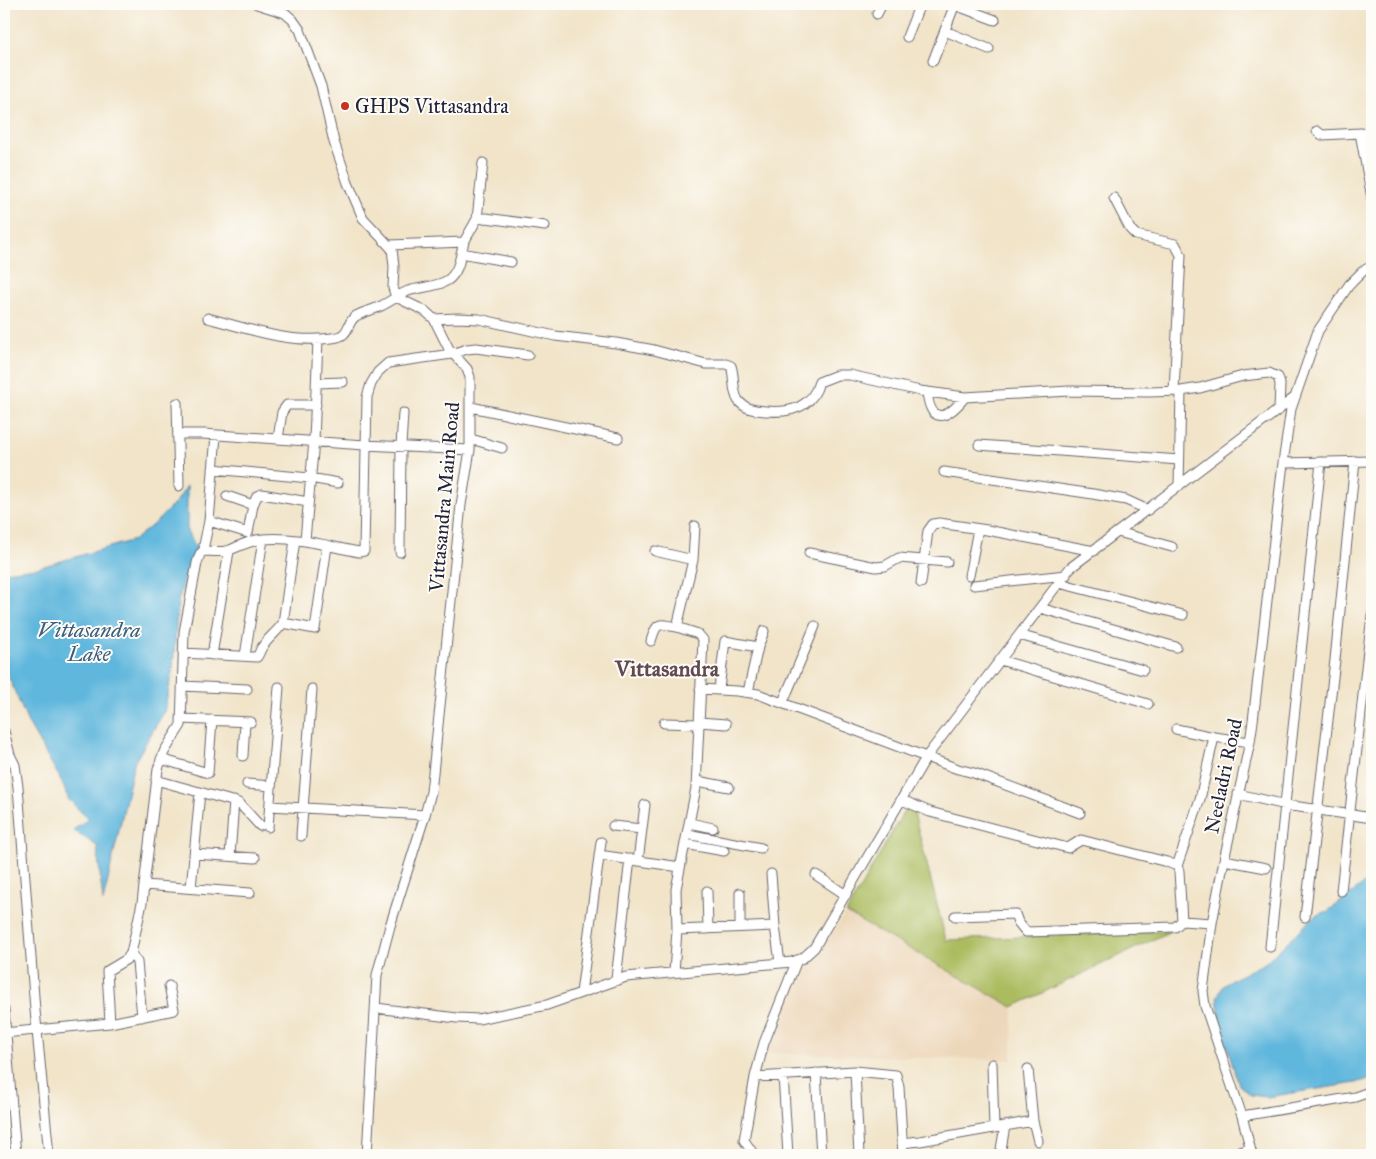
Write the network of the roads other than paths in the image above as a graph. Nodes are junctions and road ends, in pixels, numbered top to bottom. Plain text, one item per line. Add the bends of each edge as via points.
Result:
1 (258, 4) edge
2 (882, 4) edge
3 (920, 4) edge
4 (955, 4) edge
5 (877, 14) dead end
6 (994, 20) dead end
7 (945, 31) junction
8 (906, 37) dead end
9 (989, 49) dead end
10 (933, 61) dead end
11 (1317, 131) dead end
12 (1360, 133) junction
13 (1372, 135) edge
14 (483, 163) dead end
15 (1114, 198) dead end
16 (1372, 198) edge
17 (477, 219) junction
18 (545, 226) dead end
19 (464, 242) junction
20 (390, 245) junction
21 (461, 253) junction
22 (512, 262) dead end
23 (1372, 266) edge
24 (396, 297) junction
25 (208, 318) dead end
26 (434, 318) junction
27 (318, 339) junction
28 (452, 354) junction
29 (528, 356) dead end
30 (343, 382) dead end
31 (317, 383) junction
32 (1178, 391) junction
33 (927, 392) junction
34 (966, 398) junction
35 (1294, 398) junction
36 (177, 403) dead end
37 (316, 405) junction
38 (472, 407) junction
39 (1279, 410) junction
40 (403, 413) dead end
41 (178, 434) junction
42 (216, 435) junction
43 (618, 438) dead end
44 (278, 439) junction
45 (471, 439) junction
46 (314, 441) junction
47 (365, 445) junction
48 (979, 445) dead end
49 (401, 446) junction
50 (502, 448) dead end
51 (470, 450) junction
52 (1179, 460) junction
53 (1355, 461) junction
54 (1372, 461) edge
55 (1321, 462) junction
56 (1283, 463) junction
57 (213, 469) junction
58 (944, 472) dead end
59 (310, 478) junction
60 (338, 483) dead end
61 (179, 486) dead end
62 (1179, 486) junction
63 (227, 496) dead end
64 (308, 502) junction
65 (253, 505) junction
66 (1148, 510) junction
67 (209, 521) junction
68 (695, 526) dead end
69 (978, 529) junction
70 (1118, 532) junction
71 (263, 538) junction
72 (295, 540) junction
73 (305, 540) junction
74 (204, 546) dead end
75 (327, 546) junction
76 (1172, 547) dead end
77 (228, 551) junction
78 (655, 551) dead end
79 (1094, 551) junction
80 (400, 552) dead end
81 (809, 553) dead end
82 (693, 560) junction
83 (924, 560) junction
84 (947, 562) dead end
85 (1066, 574) junction
86 (969, 576) dead end
87 (921, 583) dead end
88 (1059, 583) junction
89 (974, 585) dead end
90 (1040, 608) junction
91 (1183, 615) dead end
92 (1372, 616) edge
93 (283, 623) junction
94 (815, 626) dead end
95 (677, 627) junction
96 (764, 631) dead end
97 (1019, 635) junction
98 (651, 641) dead end
99 (758, 647) junction
100 (1176, 647) dead end
101 (184, 653) junction
102 (212, 655) junction
103 (245, 656) junction
104 (1000, 660) junction
105 (1142, 670) dead end
106 (182, 686) junction
107 (279, 687) dead end
108 (700, 688) junction
109 (247, 689) dead end
110 (312, 689) dead end
111 (719, 689) junction
112 (748, 692) junction
113 (783, 702) junction
114 (1148, 704) dead end
115 (181, 719) junction
116 (212, 720) junction
117 (664, 723) dead end
118 (699, 723) junction
119 (726, 724) dead end
120 (1176, 729) dead end
121 (4, 732) edge
122 (1214, 738) junction
123 (1250, 742) junction
124 (7, 756) edge
125 (243, 756) dead end
126 (927, 756) junction
127 (162, 759) junction
128 (156, 780) junction
129 (697, 781) junction
130 (247, 784) dead end
131 (271, 786) junction
132 (729, 787) dead end
133 (200, 792) junction
134 (1238, 794) junction
135 (902, 800) junction
136 (234, 801) junction
137 (645, 805) dead end
138 (1286, 805) junction
139 (270, 806) junction
140 (304, 808) junction
141 (1318, 810) junction
142 (1080, 813) dead end
143 (425, 815) junction
144 (1350, 815) junction
145 (1372, 818) edge
146 (690, 822) junction
147 (613, 826) dead end
148 (712, 828) dead end
149 (642, 829) junction
150 (688, 834) junction
151 (301, 836) dead end
152 (601, 842) dead end
153 (685, 844) junction
154 (761, 848) dead end
155 (724, 851) dead end
156 (194, 854) junction
157 (599, 855) junction
158 (230, 856) junction
159 (255, 858) dead end
160 (634, 860) junction
161 (1224, 860) junction
162 (1177, 866) junction
163 (680, 867) junction
164 (1266, 868) dead end
165 (771, 874) dead end
166 (816, 875) dead end
167 (144, 884) junction
168 (191, 888) junction
169 (707, 891) dead end
170 (1341, 891) dead end
171 (250, 893) dead end
172 (740, 893) dead end
173 (846, 895) junction
174 (955, 916) dead end
175 (1305, 917) dead end
176 (1182, 921) junction
177 (1212, 923) junction
178 (775, 926) junction
179 (740, 927) junction
180 (708, 929) junction
181 (676, 930) junction
182 (1270, 947) dead end
183 (131, 953) junction
184 (797, 960) junction
185 (780, 963) junction
186 (674, 972) junction
187 (616, 979) junction
188 (170, 986) dead end
189 (581, 993) junction
190 (376, 1008) junction
191 (4, 1010) edge
192 (142, 1017) junction
193 (110, 1023) junction
194 (37, 1030) junction
195 (5, 1033) edge
196 (992, 1064) dead end
197 (1028, 1070) dead end
198 (855, 1072) junction
199 (816, 1073) junction
200 (783, 1074) junction
201 (755, 1077) junction
202 (1372, 1091) edge
203 (1242, 1116) junction
204 (1032, 1121) junction
205 (1005, 1126) junction
206 (994, 1128) junction
207 (1038, 1141) dead end
208 (902, 1142) junction
209 (1251, 1152) edge
210 (16, 1155) edge
211 (49, 1155) edge
212 (367, 1155) edge
213 (754, 1155) edge
214 (788, 1155) edge
215 (821, 1155) edge
216 (859, 1155) edge
217 (903, 1155) edge
218 (1000, 1155) edge
219 (1229, 1155) edge

1 - 20 street via 285,13 300,30 321,86 348,183 363,218
2 - 5 street
3 - 8 street
4 - 6 street
4 - 7 street
7 - 9 street
7 - 10 street
11 - 12 street via 1322,135
12 - 13 street
12 - 16 street
14 - 17 street
15 - 32 street via 1136,235 1175,244 1181,255
17 - 18 street
17 - 19 street
19 - 20 street
19 - 21 street
20 - 24 street
21 - 22 street
21 - 24 street via 454,274 446,281
23 - 35 street, Neeladri Road via 1354,280 1322,324
24 - 26 street
24 - 27 street via 356,316 340,336
25 - 27 street via 299,340
26 - 28 street, Vittasandra Main Road
26 - 33 street via 479,319 555,336 654,350 706,364 726,364 731,366 738,400 751,410 792,411 810,398 819,382 837,375
27 - 31 street
28 - 29 street via 476,348
28 - 38 street, Vittasandra Main Road via 469,373
28 - 47 street via 388,363 378,372 367,397
30 - 31 street
31 - 37 street
32 - 34 street via 1069,391
32 - 39 street via 1269,373 1278,377 1280,384
32 - 52 street
33 - 34 street
33 - 34 street via 930,409 938,416 945,416
35 - 39 street
35 - 56 street, Neeladri Road
36 - 41 street
37 - 44 street via 287,405 282,412
37 - 46 street
38 - 43 street
38 - 45 street, Vittasandra Main Road
39 - 62 street
40 - 49 street
41 - 42 street
41 - 61 street
42 - 44 street
42 - 57 street
44 - 46 street
45 - 50 street
45 - 51 street, Vittasandra Main Road
46 - 47 street
46 - 59 street
47 - 49 street
47 - 75 street via 364,551
48 - 52 street
49 - 51 street
49 - 80 street
51 - 143 street, Vittasandra Main Road via 461,505 432,784
52 - 62 street
53 - 54 street
53 - 55 street
53 - 141 street
55 - 56 street
55 - 138 street
56 - 123 street, Neeladri Road
57 - 59 street
57 - 67 street
58 - 66 street via 1126,500
59 - 60 street
59 - 64 street
62 - 66 street
63 - 65 street
64 - 65 street via 262,494 257,496
64 - 73 street
65 - 67 street via 248,533
66 - 70 street
67 - 74 street
68 - 82 street
69 - 79 street
69 - 83 street via 933,524 928,531
69 - 86 street
70 - 76 street
70 - 79 street
71 - 72 street
71 - 77 street
71 - 103 street
72 - 73 street
72 - 93 street
73 - 75 street
75 - 93 street via 315,629
77 - 101 street via 203,551 200,554 184,626
77 - 102 street
78 - 82 street
79 - 85 street
81 - 83 street via 876,568 899,558
82 - 95 street
83 - 84 street
83 - 87 street
85 - 88 street
85 - 89 street
88 - 90 street
88 - 91 street
90 - 97 street
90 - 100 street
92 - 144 street
93 - 103 street via 263,645 259,656
94 - 113 street
95 - 98 street via 657,625
95 - 108 street via 698,634 703,640
96 - 99 street
97 - 104 street
97 - 105 street
99 - 111 street via 725,640
99 - 112 street
101 - 102 street
101 - 106 street
102 - 103 street
104 - 114 street
104 - 126 street
106 - 109 street
106 - 115 street
107 - 131 street
108 - 111 street
108 - 118 street
110 - 140 street
111 - 112 street
112 - 113 street
113 - 126 street
115 - 116 street
115 - 127 street
116 - 125 street via 248,722
116 - 127 street via 208,772
117 - 118 street
118 - 119 street
118 - 129 street
120 - 122 street
121 - 124 street
122 - 123 street
122 - 162 street via 1200,799
123 - 134 street, Neeladri Road
124 - 194 street via 15,765 18,787
126 - 135 street
126 - 142 street
127 - 128 street
128 - 133 street
128 - 167 street
129 - 132 street
129 - 146 street
130 - 131 street
131 - 139 street
133 - 136 street
133 - 156 street
134 - 138 street
134 - 161 street, Neeladri Road
135 - 162 street via 930,812 1068,848 1081,840
135 - 173 street
136 - 139 street via 264,827
136 - 158 street
137 - 149 street
138 - 141 street
138 - 182 street
139 - 140 street
140 - 143 street
140 - 151 street
141 - 144 street
141 - 175 street
143 - 190 street, Vittasandra Main Road via 379,966
144 - 145 street
144 - 170 street
146 - 148 street
146 - 150 street
147 - 149 street
149 - 160 street
150 - 153 street
150 - 154 street
152 - 157 street
153 - 155 street
153 - 163 street
156 - 158 street
156 - 168 street
157 - 160 street
157 - 189 street
158 - 159 street
160 - 163 street
160 - 187 street
161 - 164 street
161 - 177 street, Neeladri Road
162 - 176 street
163 - 181 street via 676,889
165 - 178 street
166 - 173 street
167 - 168 street
167 - 183 street
168 - 171 street
169 - 180 street
172 - 179 street
173 - 184 street via 814,948
174 - 176 street via 1015,914 1026,932 1175,927
176 - 177 street
177 - 203 street, Neeladri Road via 1204,997
178 - 179 street
178 - 185 street
179 - 180 street
180 - 181 street
181 - 186 street
183 - 192 street via 137,962
183 - 193 street via 107,971
184 - 185 street
184 - 201 street via 764,1043
185 - 186 street
186 - 187 street
187 - 189 street
188 - 192 street via 174,1010
189 - 190 street via 534,1009 478,1019
190 - 212 street, Vittasandra Main Road
191 - 195 street
192 - 193 street
193 - 194 street
194 - 195 street
194 - 211 street
195 - 210 street
196 - 206 street
197 - 204 street
198 - 199 street
198 - 208 street via 896,1075
198 - 216 street
199 - 200 street
199 - 215 street
200 - 201 street
200 - 214 street
201 - 213 street via 744,1130 744,1140
202 - 203 street via 1355,1097
203 - 209 street, Neeladri Road
204 - 205 street
204 - 207 street
205 - 206 street
205 - 218 street
206 - 208 street
208 - 217 street
209 - 219 street

